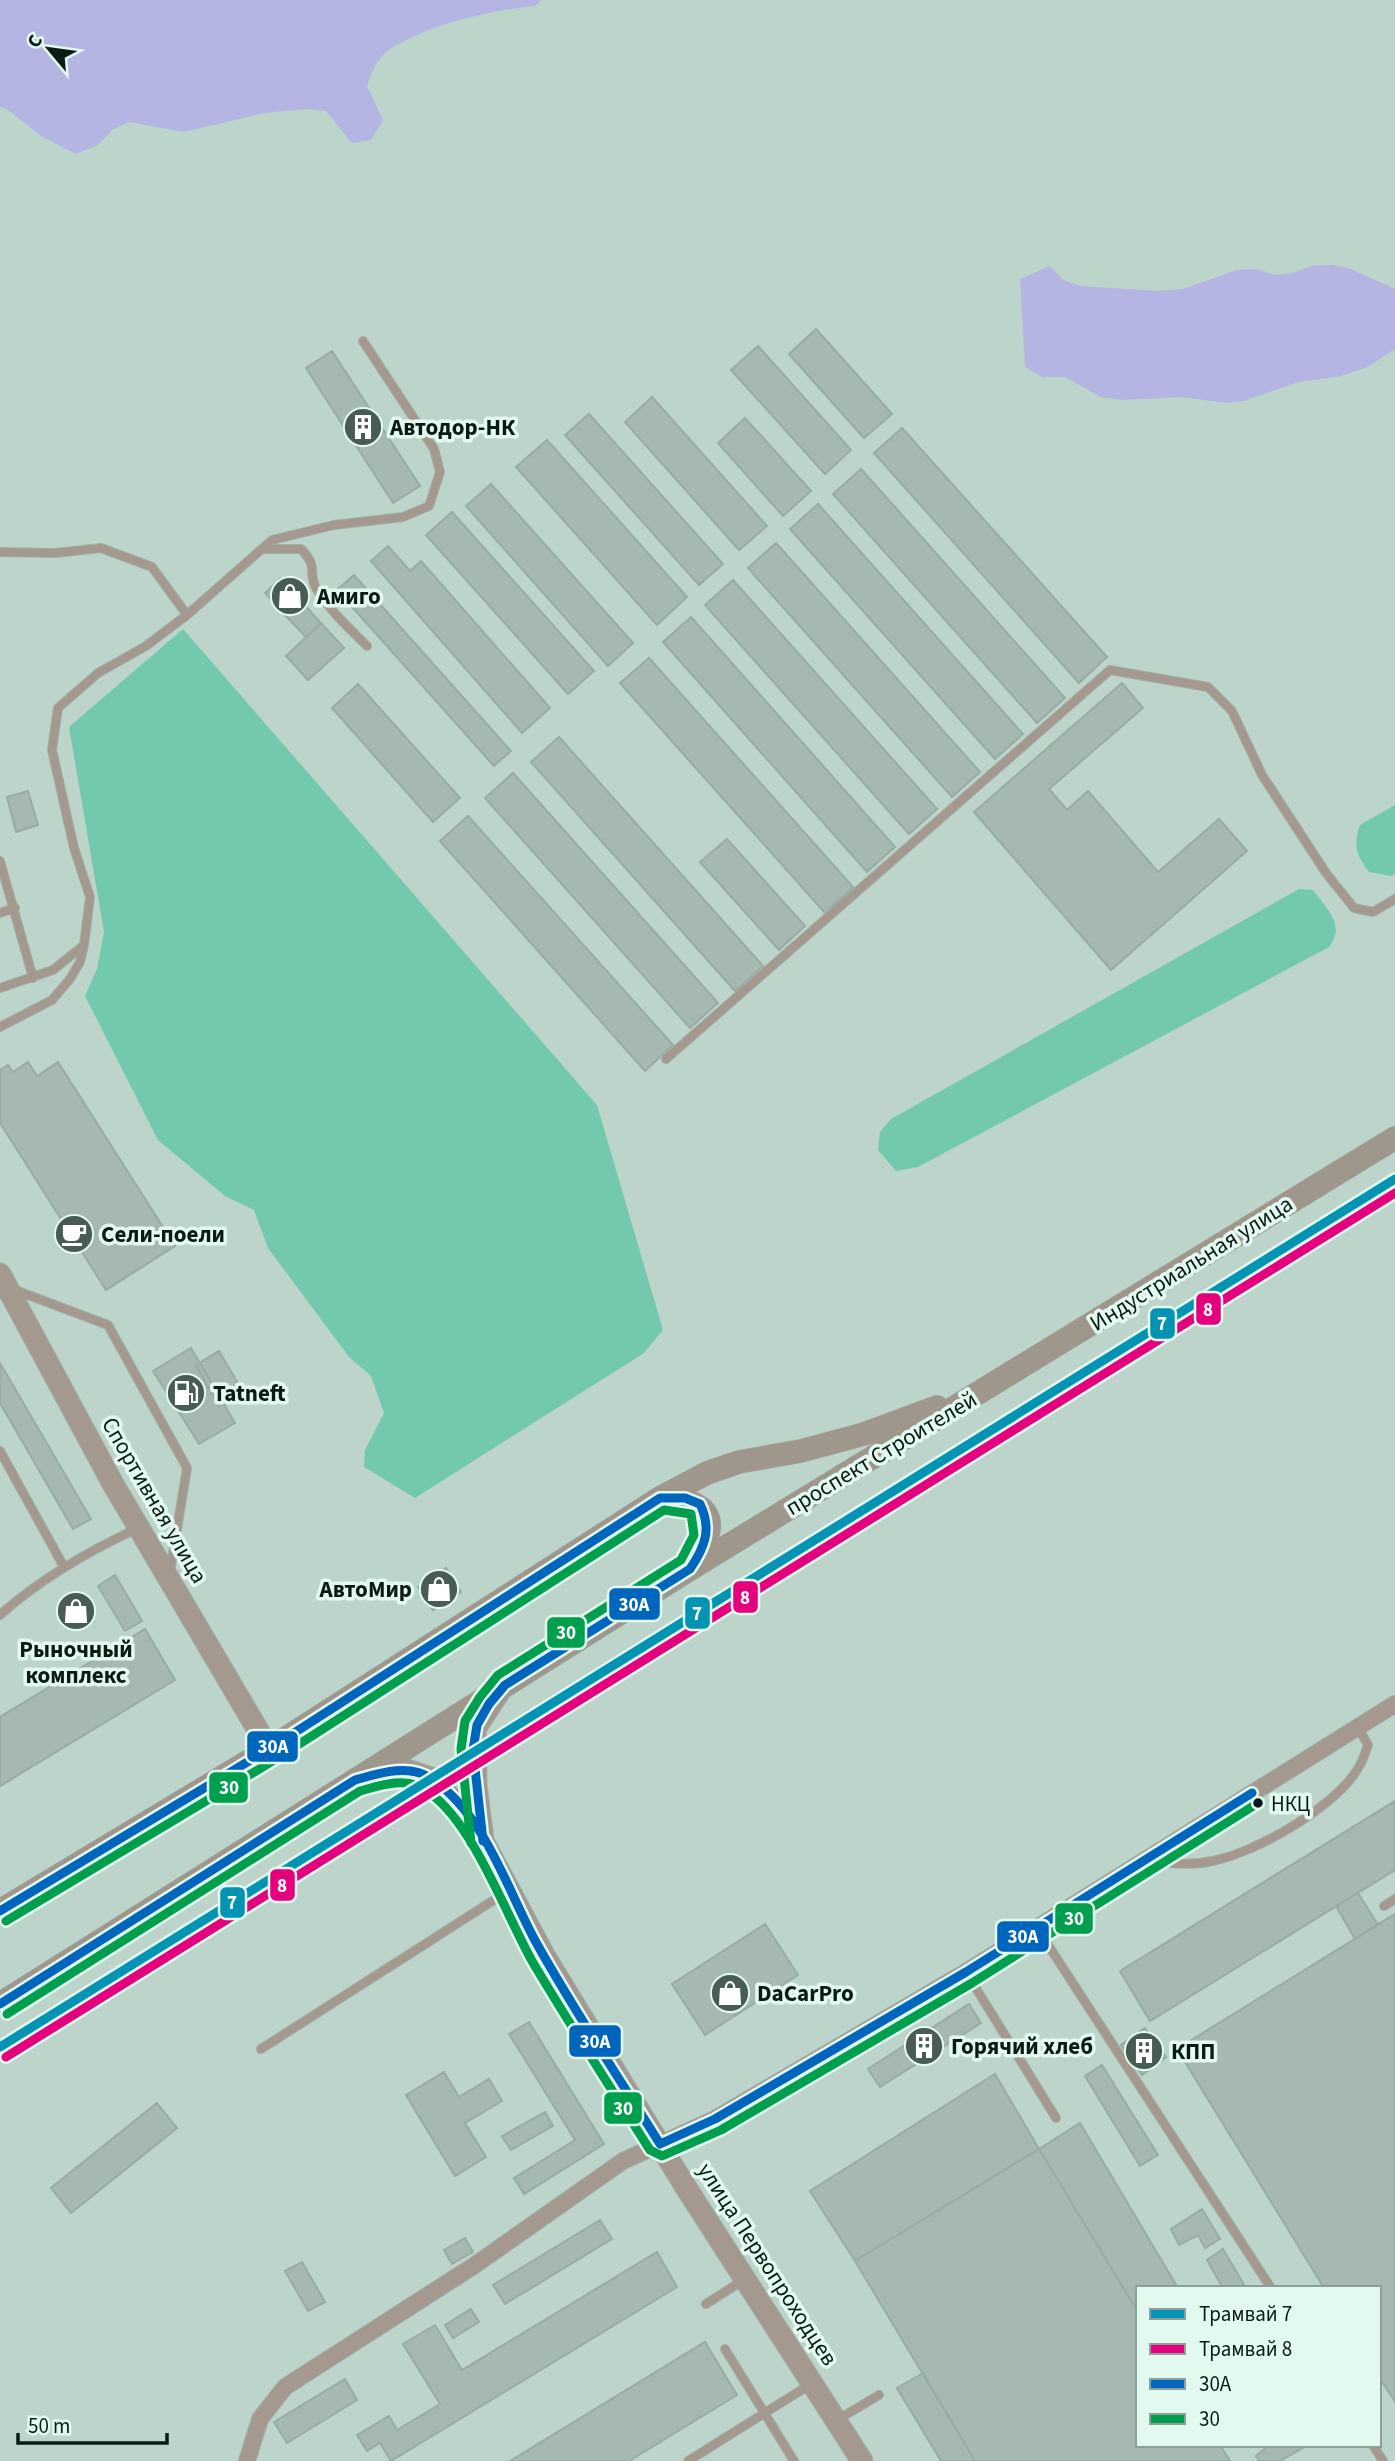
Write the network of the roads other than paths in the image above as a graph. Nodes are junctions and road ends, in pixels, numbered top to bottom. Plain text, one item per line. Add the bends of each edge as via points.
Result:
1 (363, 341) dead end
2 (262, 549) junction
3 (0, 552) edge
4 (187, 615) junction
5 (367, 646) dead end
6 (0, 862) edge
7 (1395, 899) edge
8 (15, 908) junction
9 (0, 913) edge
10 (83, 945) junction
11 (33, 978) junction
12 (0, 988) edge
13 (0, 1027) edge
14 (666, 1059) dead end
15 (1395, 1138) edge
16 (4, 1281) edge
17 (986, 1389) junction
18 (0, 1451) edge
19 (660, 1498) junction
20 (139, 1528) junction
21 (64, 1567) junction
22 (690, 1569) junction
23 (169, 1579) junction
24 (0, 1615) edge
25 (505, 1685) junction
26 (1395, 1704) edge
27 (1357, 1727) junction
28 (269, 1749) junction
29 (355, 1780) junction
30 (483, 1841) junction
31 (1143, 1860) junction
32 (508, 1891) junction
33 (1395, 1899) edge
34 (9, 1906) edge
35 (1384, 1906) dead end
36 (0, 1925) edge
37 (1037, 1928) junction
38 (966, 1972) junction
39 (0, 1981) edge
40 (31, 1985) junction
41 (0, 2004) edge
42 (261, 2049) dead end
43 (1056, 2118) dead end
44 (660, 2144) junction
45 (746, 2279) junction
46 (1269, 2286) edge
47 (706, 2304) dead end
48 (724, 2349) dead end
49 (814, 2383) junction
50 (879, 2395) dead end
51 (764, 2412) junction
52 (837, 2420) junction
53 (247, 2461) edge
54 (688, 2461) edge
55 (794, 2461) edge
56 (862, 2461) edge

1 - 2 lane via 434,449 440,472 429,506 403,517 334,525 272,540
2 - 4 lane
2 - 5 lane via 301,549 312,561 314,585 322,597
3 - 4 lane via 55,554 101,548 152,567
4 - 10 lane via 146,646 98,673 58,708 52,750 90,897
6 - 8 lane
7 - 14 lane via 1373,912 1354,908 1262,775 1232,711 1208,687 1110,670
8 - 9 lane
8 - 11 lane
10 - 11 lane via 53,970
10 - 13 lane via 80,962 52,1000
11 - 12 lane
15 - 17 main road, Индустриальная улица
16 - 20 street, Спортивная улица
16 - 23 lane via 108,1325 187,1468
17 - 19 main road, проспект Строителей via 864,1434 739,1462
17 - 22 main road, проспект Строителей
18 - 21 lane
19 - 22 main road via 685,1498 700,1504 706,1515 706,1545
19 - 28 main road, проспект Строителей
20 - 21 lane
20 - 23 street, Спортивная улица
21 - 24 lane
22 - 25 main road, проспект Строителей
23 - 28 street, Спортивная улица
25 - 29 main road, проспект Строителей
25 - 30 street, улица Первопроходцев via 475,1728
26 - 27 street
27 - 31 street
27 - 31 lane via 1368,1745 1360,1766 1335,1794 1296,1823 1248,1850 1214,1861 1184,1865
28 - 34 main road, проспект Строителей
29 - 30 street, улица Первопроходцев via 404,1769 431,1779
29 - 40 main road, проспект Строителей
30 - 32 street, улица Первопроходцев
31 - 37 street
32 - 42 lane
32 - 44 street, улица Первопроходцев
33 - 35 lane
34 - 36 main road
37 - 38 street
37 - 46 lane
38 - 43 lane
38 - 44 street via 715,2119
39 - 40 main road via 9,1986
40 - 41 main road, проспект Строителей
44 - 45 street, улица Первопроходцев
44 - 53 street via 623,2161 475,2265 285,2386 260,2419
45 - 47 lane
45 - 49 street, улица Первопроходцев
48 - 51 lane
49 - 51 lane
49 - 52 street, улица Первопроходцев
50 - 52 lane
51 - 54 lane
51 - 55 lane
52 - 56 street, улица Первопроходцев

